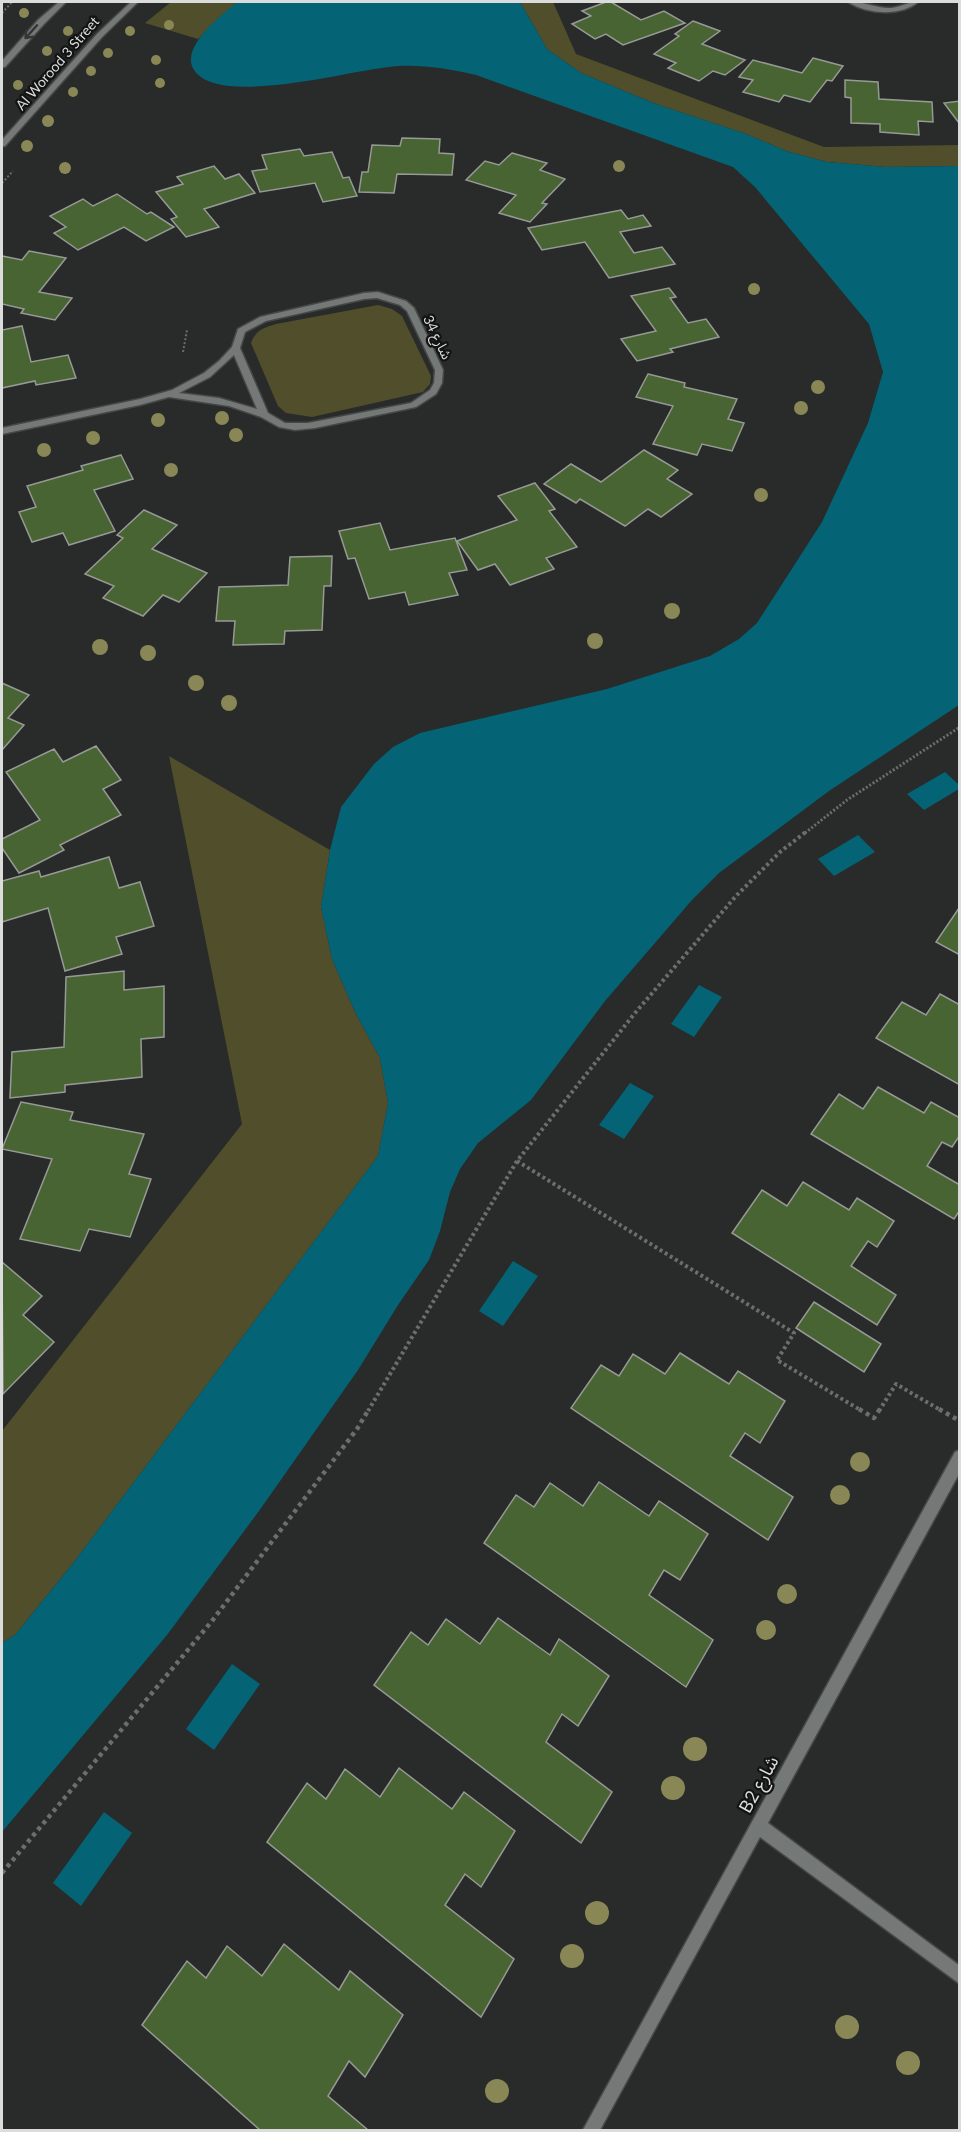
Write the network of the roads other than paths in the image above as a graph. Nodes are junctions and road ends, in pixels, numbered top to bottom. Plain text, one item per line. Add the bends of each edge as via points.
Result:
1 (63, 2) edge
2 (135, 2) edge
3 (851, 2) edge
4 (915, 2) edge
5 (2, 65) edge
6 (2, 144) edge
7 (236, 348) junction
8 (165, 396) junction
9 (264, 415) junction
10 (2, 430) edge
11 (960, 1457) edge
12 (758, 1826) junction
13 (960, 1976) edge
14 (591, 2130) edge

1 -> 5 street
2 - 6 street, Al Worood 3 Street via 108,24 31,116
3 - 4 street via 883,10 906,8
7 - 8 street, شارع 34 via 208,375
7 - 9 street
7 - 9 street, شارع 34 via 241,331 263,319 378,295 403,303 411,310 440,370 436,390 413,405 301,428 286,427
8 - 9 street, شارع 34 via 218,399
8 - 10 street, شارع 34
11 - 12 street, B2 شارع
12 - 13 street
12 - 14 street, B2 شارع

